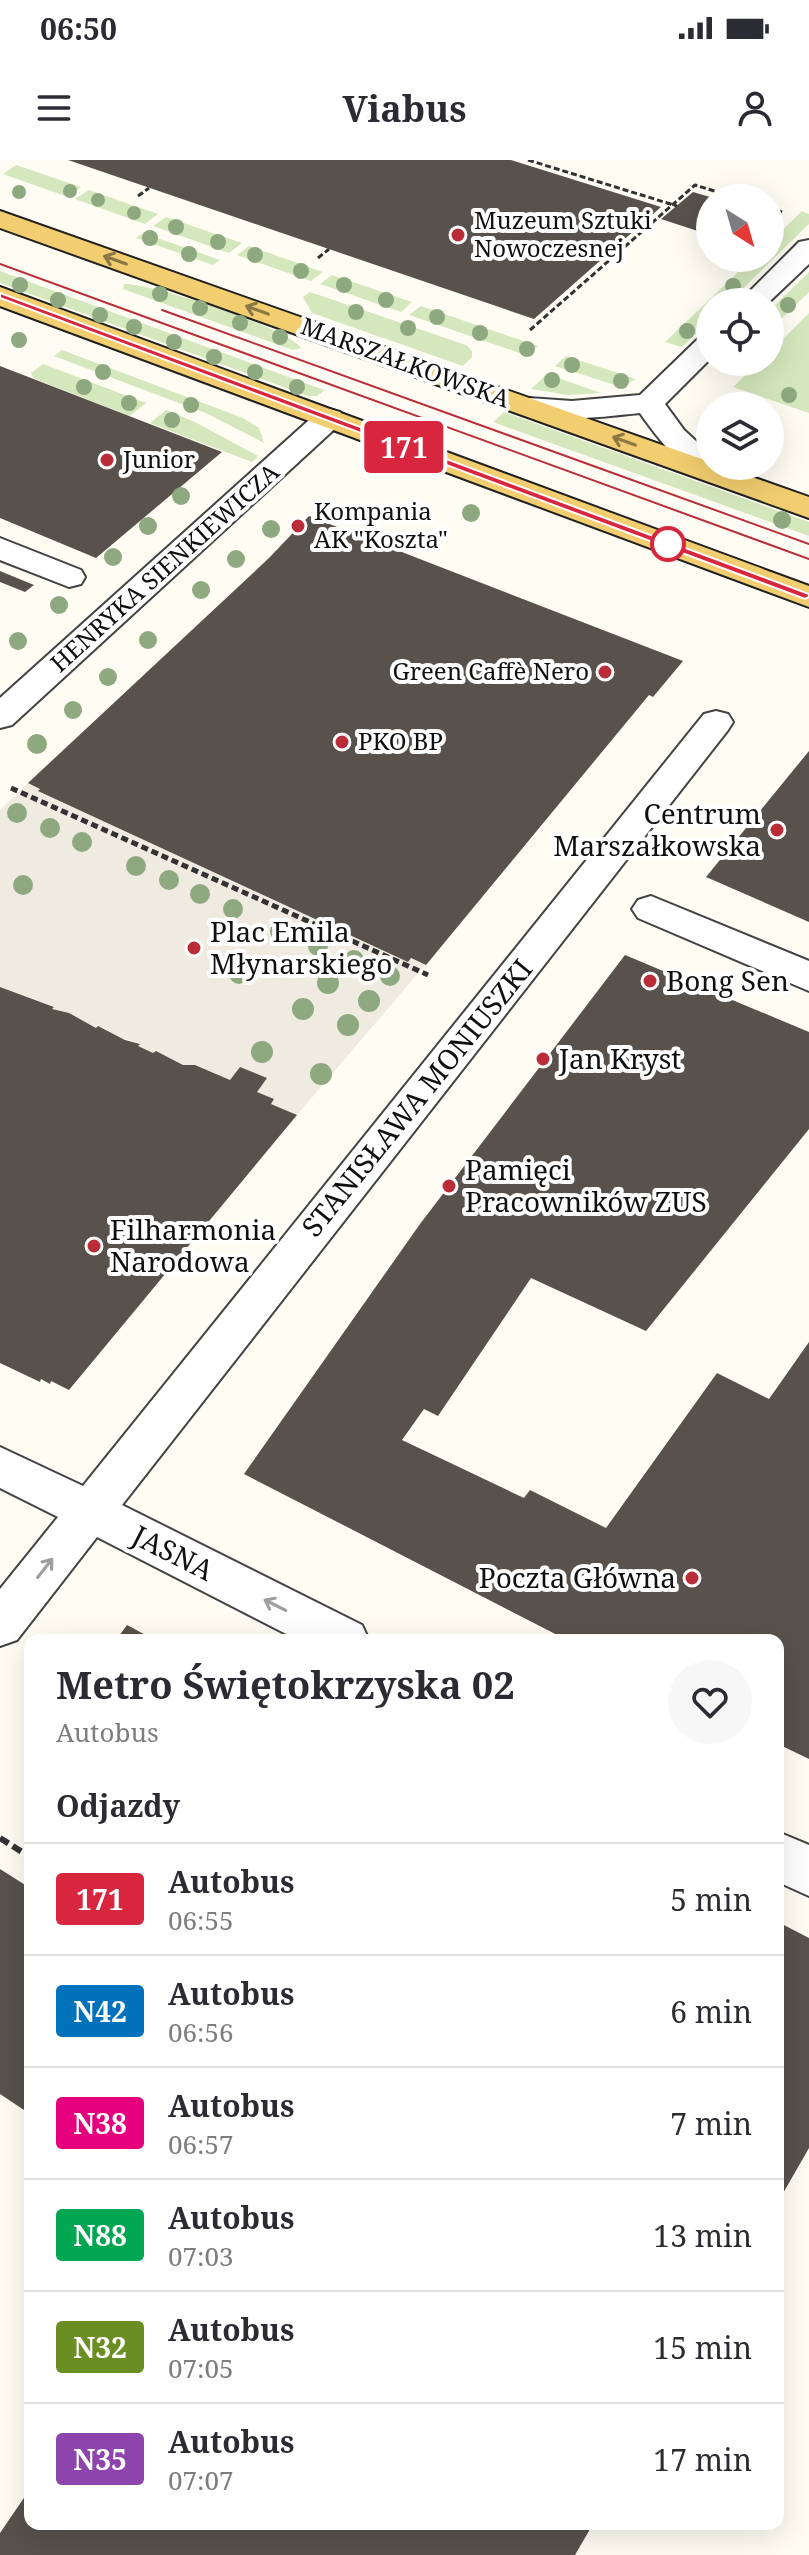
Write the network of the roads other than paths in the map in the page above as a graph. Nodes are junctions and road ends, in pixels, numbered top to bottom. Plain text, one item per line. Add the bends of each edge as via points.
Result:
1 (0, 219) edge
2 (809, 248) edge
3 (768, 288) edge
4 (0, 296) edge
5 (696, 357) edge
6 (649, 403) junction
7 (529, 407) junction
8 (329, 418) junction
9 (696, 459) edge
10 (696, 467) edge
11 (732, 480) edge
12 (809, 508) edge
13 (0, 548) edge
14 (69, 577) dead end
15 (809, 597) edge
16 (0, 717) edge
17 (716, 722) dead end
18 (651, 909) dead end
19 (809, 977) edge
20 (0, 1466) edge
21 (89, 1511) junction
22 (0, 1625) edge
23 (333, 1634) edge
24 (784, 1859) edge
25 (809, 1871) edge

7 -> 1 main road, MARSZAŁKOWSKA
2 - 3 street
4 - 8 main road
5 - 6 street
6 - 7 street via 572,410
6 - 9 street via 672,440
10 -> 7 main road, MARSZAŁKOWSKA
8 - 15 main road
8 - 16 street, HENRYKA SIENKIEWICZA
11 - 12 main road, MARSZAŁKOWSKA
13 - 14 street
17 - 21 street, STANISŁAWA MONIUSZKI
18 - 19 street
20 - 21 street, JASNA
22 -> 21 street, STANISŁAWA MONIUSZKI
23 -> 21 street, JASNA
24 - 25 street

